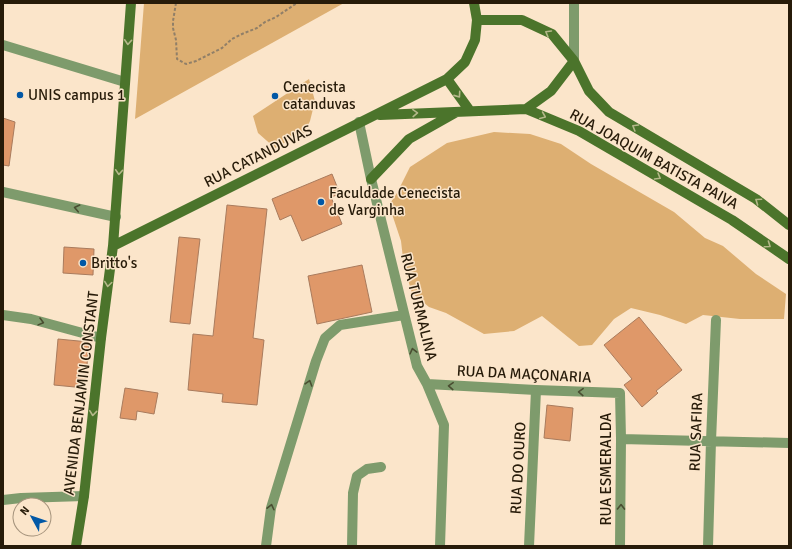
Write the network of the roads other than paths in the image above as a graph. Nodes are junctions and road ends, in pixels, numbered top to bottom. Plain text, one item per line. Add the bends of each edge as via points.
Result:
1 (131, 3) edge
2 (474, 3) edge
3 (574, 3) edge
4 (477, 20) junction
5 (3, 45) edge
6 (574, 61) junction
7 (447, 79) junction
8 (125, 82) junction
9 (526, 109) junction
10 (456, 112) junction
11 (470, 112) junction
12 (376, 115) junction
13 (359, 122) junction
14 (371, 179) junction
15 (3, 192) edge
16 (116, 216) junction
17 (789, 225) edge
18 (113, 246) junction
19 (789, 259) edge
20 (3, 315) edge
21 (404, 315) junction
22 (716, 320) dead end
23 (101, 338) junction
24 (427, 384) junction
25 (536, 390) junction
26 (620, 393) joint
27 (621, 439) junction
28 (711, 441) junction
29 (789, 443) edge
30 (381, 467) dead end
31 (84, 496) junction
32 (3, 500) edge
33 (76, 546) edge
34 (266, 546) edge
35 (352, 546) edge
36 (440, 546) edge
37 (529, 546) edge
38 (620, 546) edge
39 (708, 546) edge

1 -> 8 main road, AVENIDA BENJAMIN CONSTANT
2 - 4 main road, RUA CATANDUVAS
3 - 6 street
6 -> 4 main road, RUA JOAQUIM BATISTA PAIVA via 552,34 522,20
4 - 7 main road, RUA CATANDUVAS via 476,40 465,62
5 - 8 street
6 - 9 main road via 551,91
17 -> 6 main road, RUA JOAQUIM BATISTA PAIVA via 756,199 609,112 589,91
7 -> 11 main road
7 - 12 main road, RUA CATANDUVAS
8 -> 16 main road, AVENIDA BENJAMIN CONSTANT
9 - 11 main road, RUA JOAQUIM BATISTA PAIVA
9 -> 19 main road, RUA JOAQUIM BATISTA PAIVA via 579,131 732,220
10 - 11 main road, RUA JOAQUIM BATISTA PAIVA
12 -> 10 main road, RUA JOAQUIM BATISTA PAIVA
10 - 14 main road via 409,139
12 - 13 main road, RUA CATANDUVAS
13 - 14 street, RUA TURMALINA
13 - 18 main road, RUA CATANDUVAS
14 - 21 street, RUA TURMALINA
16 -> 15 street
16 - 18 main road, AVENIDA BENJAMIN CONSTANT
18 -> 23 main road, AVENIDA BENJAMIN CONSTANT
20 -> 23 street via 31,319
24 -> 21 street, RUA TURMALINA via 417,366
34 -> 21 street via 271,508 325,338 340,325
22 - 28 street, RUA SAFIRA
23 -> 31 main road, AVENIDA BENJAMIN CONSTANT
25 -> 24 street, RUA DA MAÇONARIA
24 - 36 street, RUA TURMALINA via 444,425
26 -> 25 street, RUA DA MAÇONARIA
25 - 37 street, RUA DO OURO
26 - 27 street, RUA ESMERALDA
27 - 28 street
38 -> 27 street, RUA ESMERALDA
28 - 29 street
28 - 39 street, RUA SAFIRA
30 - 35 street via 367,469 357,476 353,493
31 - 32 street
31 - 33 main road, AVENIDA BENJAMIN CONSTANT

